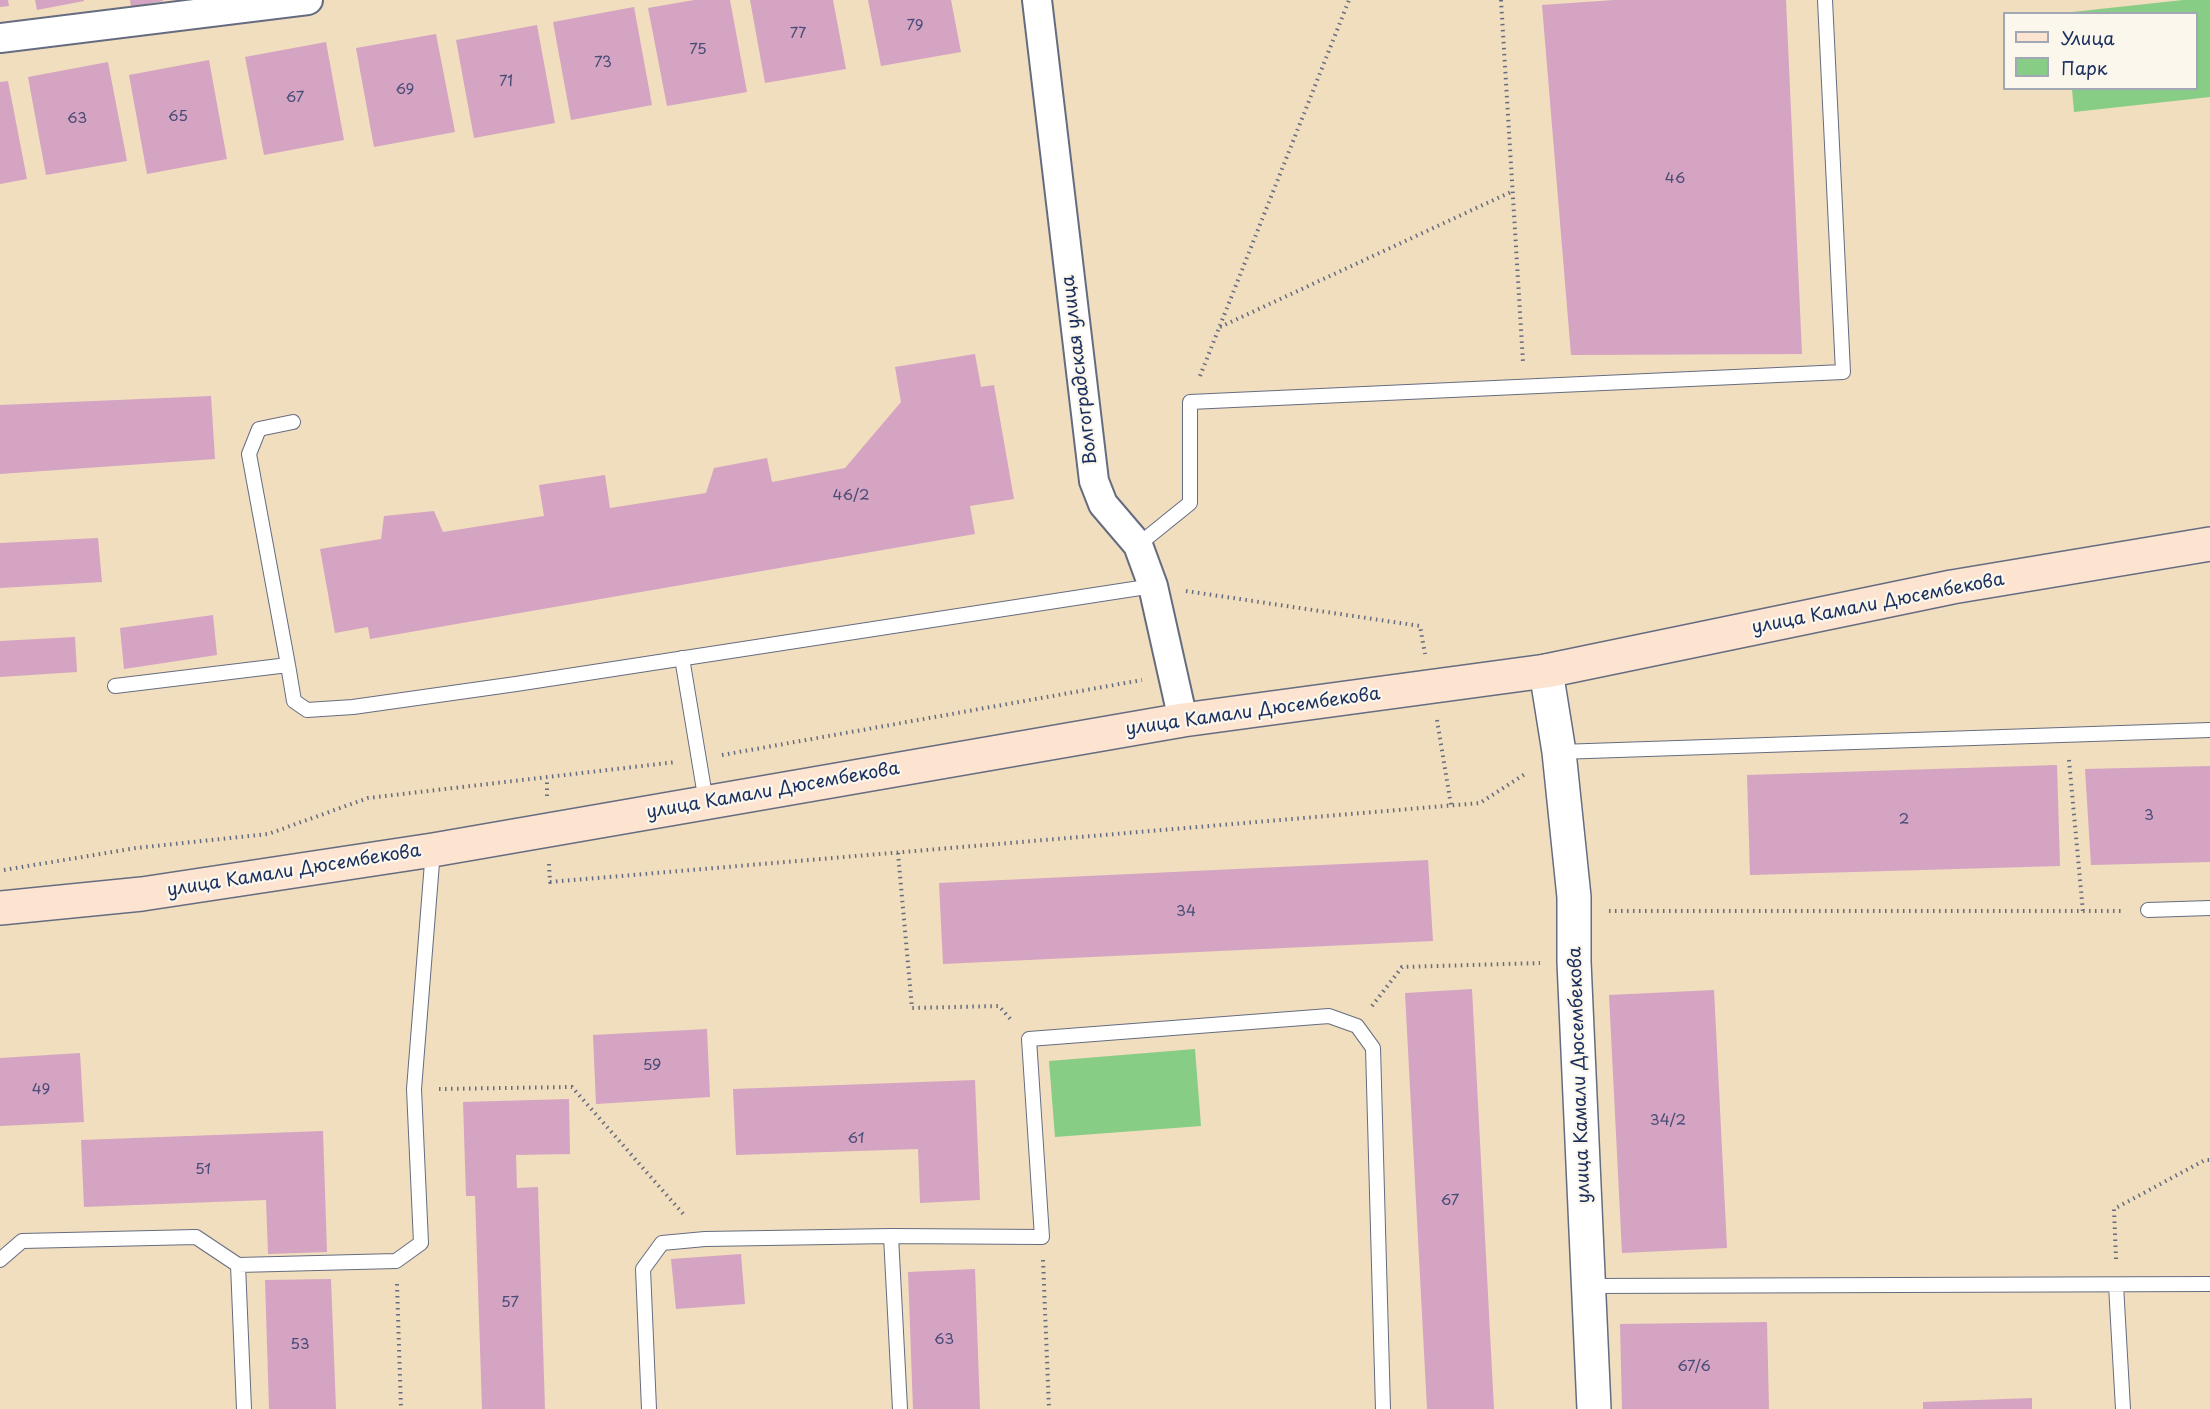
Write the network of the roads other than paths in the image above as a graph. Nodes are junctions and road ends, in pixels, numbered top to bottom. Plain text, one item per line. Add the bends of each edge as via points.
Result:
1 (308, 0) edge
2 (1037, 0) edge
3 (1825, 0) edge
4 (0, 38) edge
5 (293, 422) dead end
6 (1138, 544) junction
7 (2210, 544) edge
8 (1153, 585) junction
9 (682, 658) junction
10 (288, 664) junction
11 (1546, 671) junction
12 (115, 686) dead end
13 (1183, 720) junction
14 (2210, 730) edge
15 (1559, 752) junction
16 (706, 802) junction
17 (433, 849) junction
18 (0, 908) edge
19 (2210, 908) edge
20 (2148, 910) road end
21 (891, 1236) junction
22 (0, 1260) edge
23 (238, 1265) junction
24 (2210, 1284) edge
25 (2116, 1285) junction
26 (1589, 1286) junction
27 (244, 1409) edge
28 (649, 1409) edge
29 (900, 1409) edge
30 (1383, 1409) edge
31 (1594, 1409) edge
32 (2122, 1409) edge

1 - 4 street
2 - 6 street, Волгоградская улица via 1094,481 1103,504
3 - 6 lane via 1843,372 1190,402 1190,503
5 - 10 lane via 259,429 249,454
6 - 8 street, Волгоградская улица
7 - 11 main road, улица Камали Дюсембекова via 1952,587
8 - 9 lane
8 - 13 street, Волгоградская улица
9 - 10 lane via 352,707 307,710 294,701
9 - 16 lane
10 - 12 lane
11 - 13 main road, улица Камали Дюсембекова
11 - 15 street, улица Камали Дюсембекова
13 - 16 main road, улица Камали Дюсембекова
14 - 15 lane
15 - 26 street, улица Камали Дюсембекова via 1574,897
16 - 17 main road, улица Камали Дюсембекова
17 - 18 main road, улица Камали Дюсембекова via 142,894
17 - 23 lane via 414,1089 421,1244 396,1261
19 - 20 lane
21 - 28 lane via 662,1243 643,1269
21 - 29 lane
21 - 30 lane via 1042,1237 1029,1039 1329,1016 1357,1026 1373,1048
22 - 23 lane via 22,1241 196,1237
23 - 27 lane
24 - 25 lane
25 - 26 lane
25 - 32 lane
26 - 31 street, улица Камали Дюсембекова

